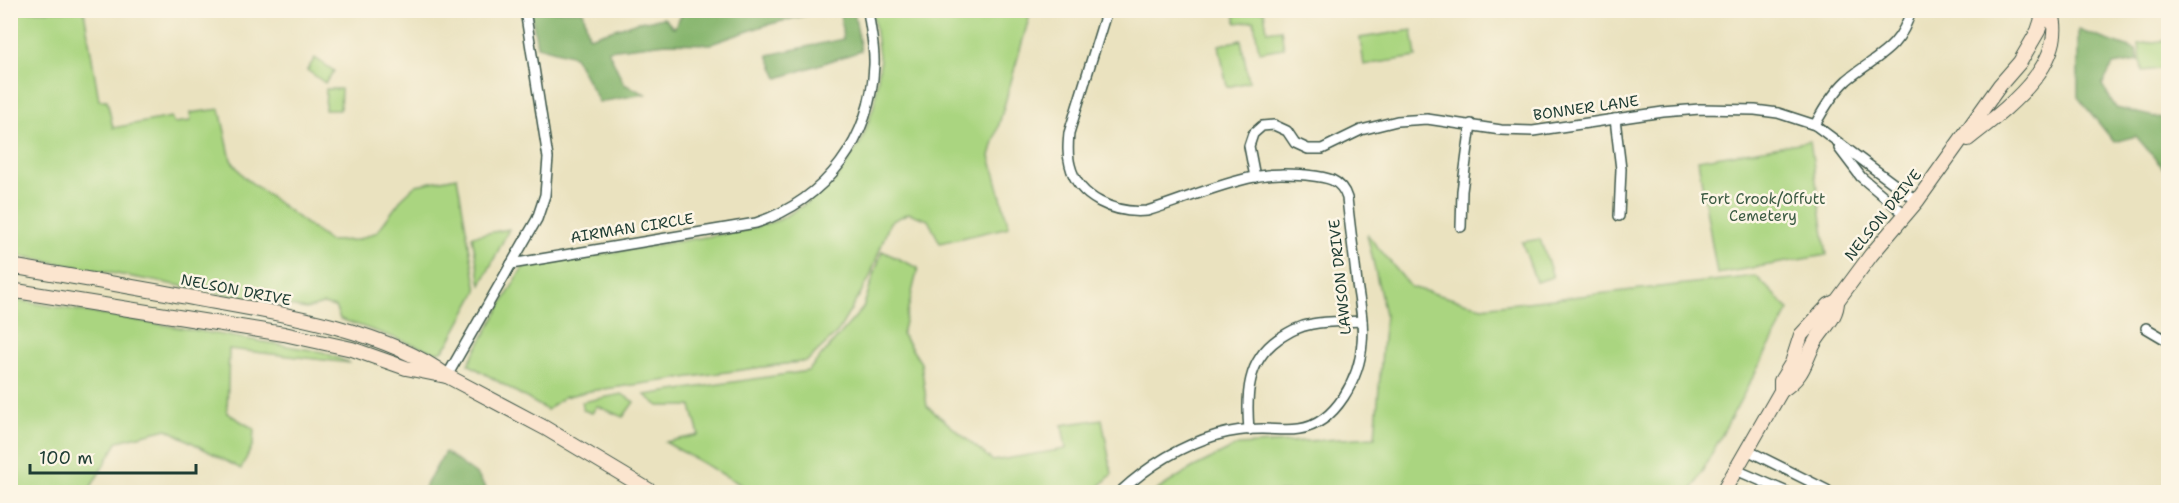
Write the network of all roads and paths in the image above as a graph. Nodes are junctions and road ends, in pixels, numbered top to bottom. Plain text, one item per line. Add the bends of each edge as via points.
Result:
1 (525, 10) edge
2 (868, 10) edge
3 (1107, 10) edge
4 (1911, 10) edge
5 (2045, 10) edge
6 (2051, 10) edge
7 (1615, 119) junction
8 (1471, 124) junction
9 (1815, 125) junction
10 (1834, 141) junction
11 (1954, 150) junction
12 (1255, 177) junction
13 (1917, 201) junction
14 (1906, 215) junction
15 (1619, 216) dead end
16 (1461, 227) dead end
17 (512, 264) junction
18 (10, 266) edge
19 (10, 291) edge
20 (1362, 321) junction
21 (2146, 328) dead end
22 (2169, 340) edge
23 (447, 376) junction
24 (1250, 430) junction
25 (1747, 450) junction
26 (1736, 470) junction
27 (652, 492) edge
28 (1120, 492) edge
29 (1723, 492) edge
30 (1787, 492) edge
31 (1827, 492) edge

1 - 17 street via 549,168 541,209
2 - 17 street, AIRMAN CIRCLE via 874,63 865,119 840,165 815,191 756,223
3 - 12 street via 1069,133 1070,167 1087,193 1101,203 1131,213
4 - 9 street via 1901,38 1846,81
5 - 11 street, NELSON DRIVE via 2020,62
6 - 11 street, NELSON DRIVE via 2053,24 2047,60 2008,107
7 - 8 street, BONNER LANE via 1533,131
7 - 9 street, BONNER LANE via 1700,109 1755,110
7 - 15 street via 1621,169
8 - 12 street, BONNER LANE via 1427,119 1397,121 1361,130 1322,149 1308,149 1295,143 1287,131 1274,125 1262,126 1253,134 1249,146
8 - 16 street
9 - 10 street, BONNER LANE
10 - 13 street, BONNER LANE
10 - 14 street, BONNER LANE via 1861,177
11 - 13 street, NELSON DRIVE
12 - 20 street, LAWSON DRIVE via 1318,176 1336,181 1344,189
13 - 14 street, NELSON DRIVE
14 - 25 street, NELSON DRIVE via 1837,301 1801,335 1781,381 1781,391
17 - 23 street
18 - 23 street, NELSON DRIVE via 314,322 410,354
19 - 23 street, NELSON DRIVE via 284,334
20 - 24 street, LAWSON DRIVE via 1363,342 1355,378 1327,415 1300,429
20 - 24 street via 1298,327 1267,348 1249,382
21 - 22 street
23 - 27 street, NELSON DRIVE via 545,428
24 - 28 street via 1220,435 1179,450
25 - 26 street, NELSON DRIVE
25 - 31 street
26 - 29 street, NELSON DRIVE
26 - 30 street

